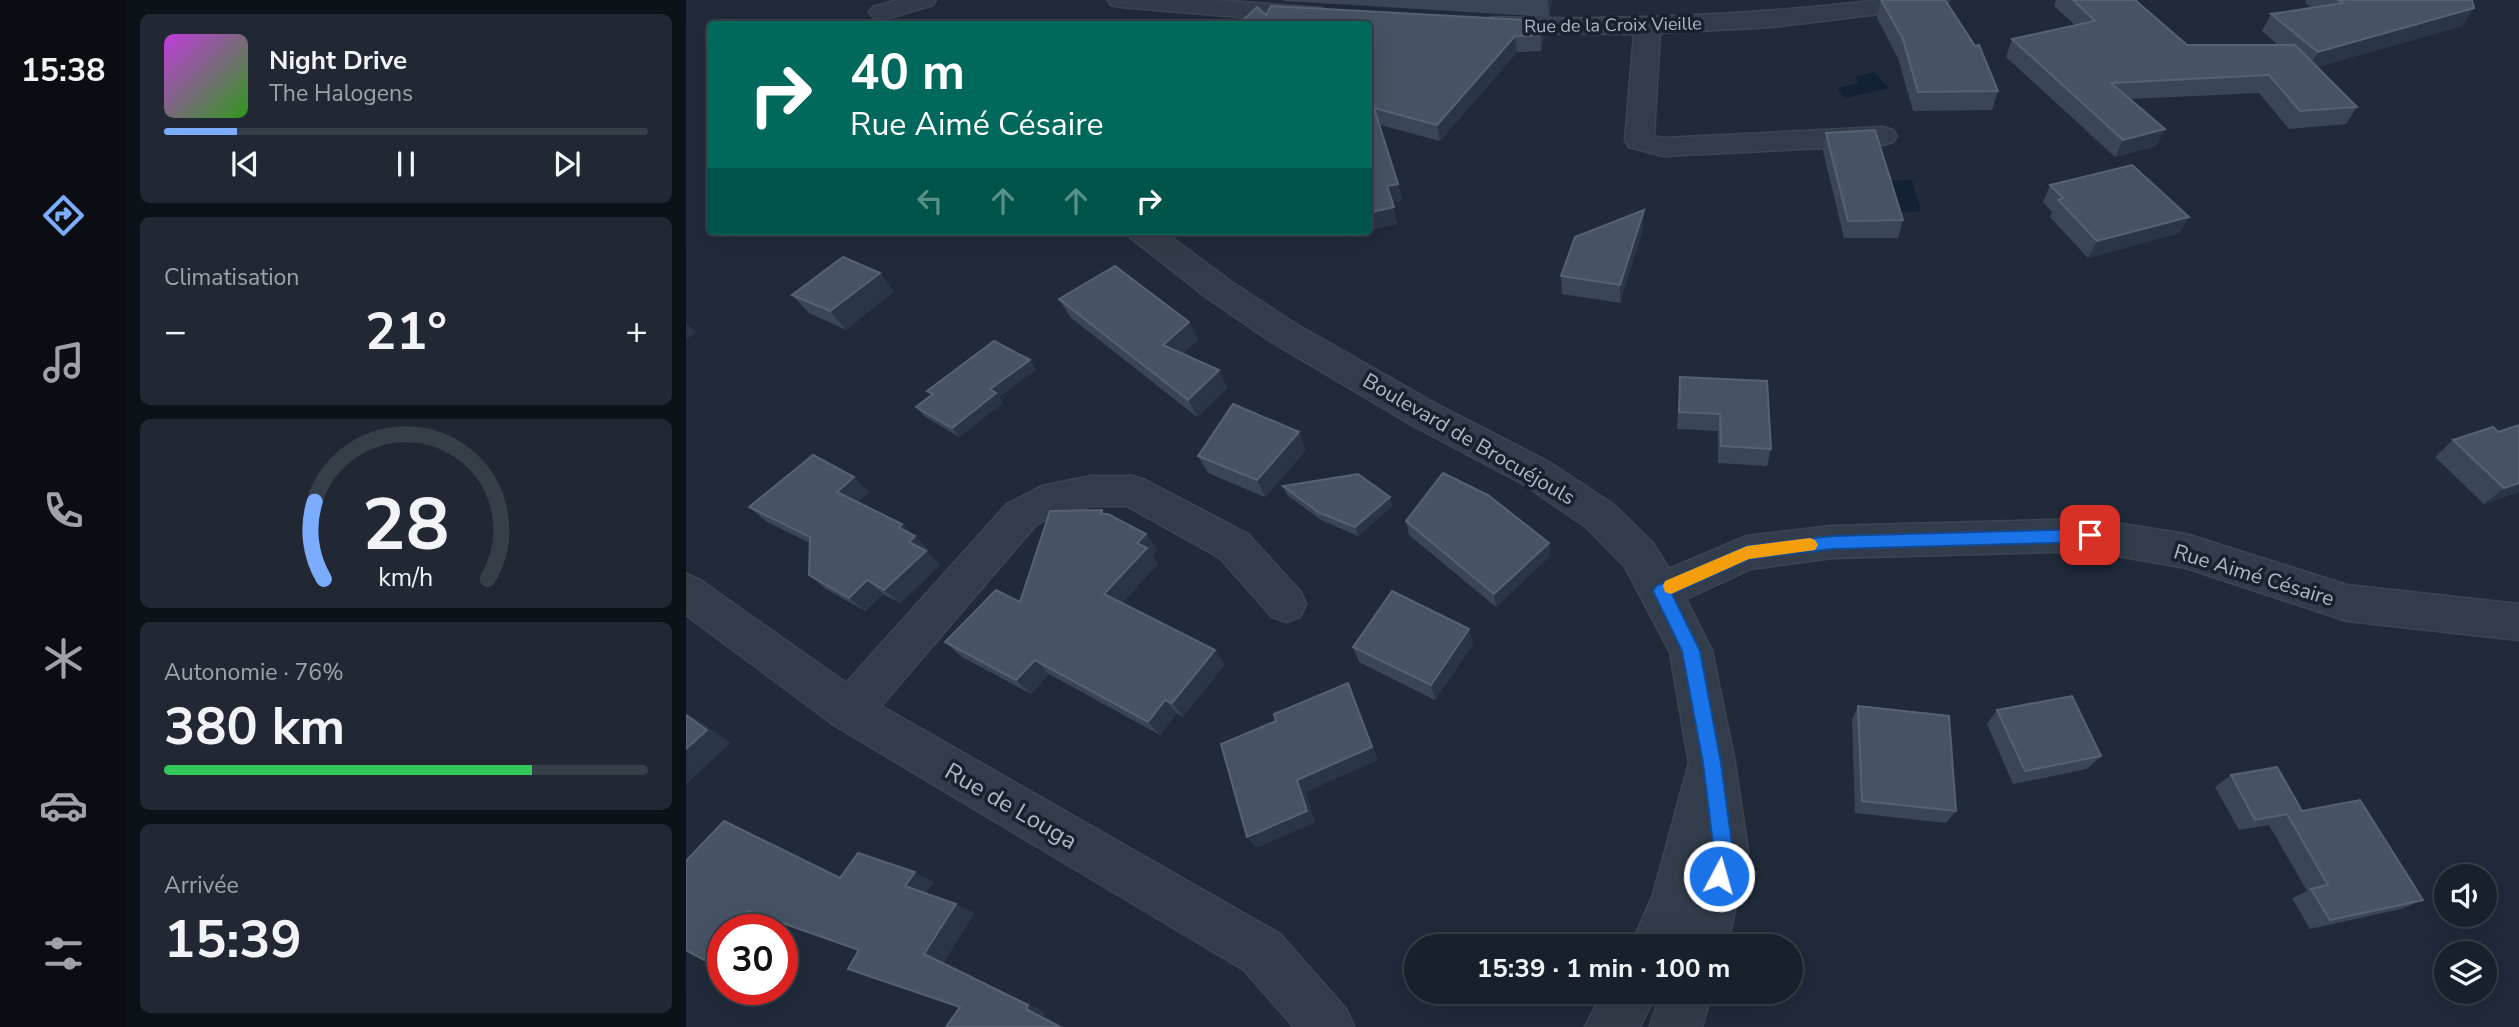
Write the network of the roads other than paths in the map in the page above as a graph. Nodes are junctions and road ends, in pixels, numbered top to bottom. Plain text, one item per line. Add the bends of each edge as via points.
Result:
1 (924, 0) edge
2 (1120, 0) edge
3 (1937, 0) edge
4 (884, 12) edge
5 (1342, 17) edge
6 (1476, 24) edge
7 (1647, 28) junction
8 (1883, 136) dead end
9 (1147, 235) edge
10 (1661, 591) junction
11 (686, 592) edge
12 (1286, 604) dead end
13 (2519, 622) edge
14 (849, 711) junction
15 (1712, 763) junction
16 (1661, 934) edge
17 (1705, 934) edge
18 (1625, 1004) edge
19 (1683, 1004) edge
20 (1328, 1027) edge
21 (1611, 1027) edge
22 (1676, 1027) edge

1 - 4 street
2 - 5 street
3 - 7 street, Rue de la Croix Vieille via 1792,18
6 - 7 street, Rue de la Croix Vieille
7 - 8 street via 1639,141 1663,147
9 - 10 street, Boulevard de Brocuéjouls via 1282,331 1425,415 1536,472 1600,516 1639,555
10 - 13 street, Rue Aimé Césaire via 1759,551 1832,542 2090,535 2186,551 2347,603
10 - 15 street, Boulevard de Brocuéjouls via 1691,651
11 - 14 street, Rue de Louga
12 - 14 street via 1234,546 1132,491 1091,491 1042,502 1021,515
14 - 20 street, Rue de Louga via 1262,952
15 - 16 street, Boulevard de Brocuéjouls via 1676,898
15 - 17 street, Boulevard de Brocuéjouls via 1724,852
18 - 21 street
19 - 22 street

